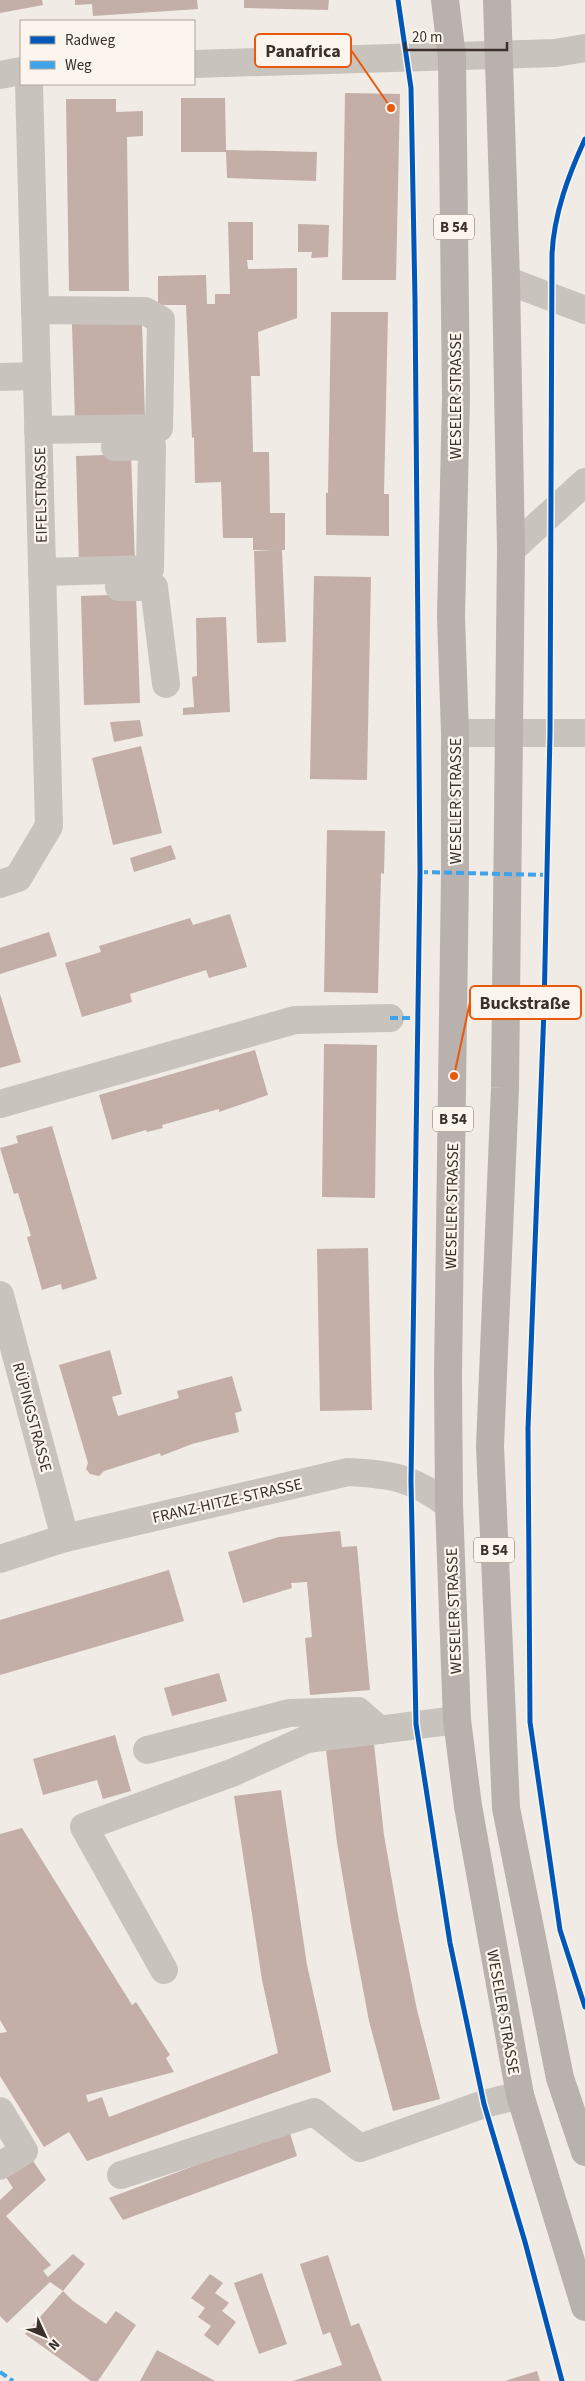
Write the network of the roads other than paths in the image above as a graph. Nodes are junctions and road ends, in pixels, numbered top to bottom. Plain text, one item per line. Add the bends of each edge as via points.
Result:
1 (445, 0) edge
2 (498, 0) edge
3 (585, 48) edge
4 (499, 54) junction
5 (452, 57) junction
6 (195, 64) edge
7 (20, 71) edge
8 (0, 75) edge
9 (29, 85) edge
10 (506, 280) junction
11 (35, 310) junction
12 (585, 310) edge
13 (37, 376) junction
14 (0, 377) edge
15 (38, 439) junction
16 (585, 482) edge
17 (511, 550) junction
18 (42, 580) junction
19 (166, 684) dead end
20 (508, 732) junction
21 (455, 733) junction
22 (585, 733) edge
23 (9, 881) edge
24 (390, 1018) dead end
25 (0, 1104) edge
26 (0, 1296) edge
27 (449, 1506) junction
28 (65, 1538) junction
29 (0, 1558) edge
30 (457, 1720) junction
31 (380, 1730) junction
32 (147, 1750) dead end
33 (164, 1970) dead end
34 (520, 2095) junction
35 (0, 2111) edge
36 (585, 2152) edge
37 (0, 2166) edge
38 (122, 2175) dead end
39 (585, 2307) edge

1 - 5 main road, WESELER STRASSE / B 54
2 - 4 main road, B 54
3 - 4 street via 555,54
4 - 5 street
4 - 10 main road, B 54
5 - 6 street
5 - 21 main road, WESELER STRASSE / B 54 via 456,397 451,617
7 - 8 street
9 - 11 street, EIFELSTRASSE
10 - 12 street
10 - 17 main road, B 54
11 - 13 street, EIFELSTRASSE
11 - 15 street via 145,311 161,320 159,428
13 - 14 street
13 - 15 street, EIFELSTRASSE
15 - 18 street, EIFELSTRASSE
15 - 18 street via 152,446 150,569
16 - 17 street
17 - 20 main road, B 54
18 - 19 street via 154,587
18 - 23 street, EIFELSTRASSE via 48,826
20 - 21 street
20 - 22 street
20 - 36 main road, B 54 via 505,1088 490,1446 506,1808 560,2078
21 - 27 main road, WESELER STRASSE / B 54
24 - 25 street via 295,1020
26 - 28 street, RÜPINGSTRASSE
27 - 28 street, FRANZ-HITZE-STRASSE via 411,1481 384,1474 348,1472
27 - 30 main road, WESELER STRASSE / B 54
28 - 29 street, FRANZ-HITZE-STRASSE
30 - 31 street
30 - 34 main road, WESELER STRASSE / B 54 via 468,1806
31 - 32 street via 358,1711 289,1714
31 - 33 street via 307,1739 234,1772 84,1828
34 - 38 street via 484,2104 360,2148 314,2112
34 - 39 main road, WESELER STRASSE / B 54
35 - 37 street via 24,2151

